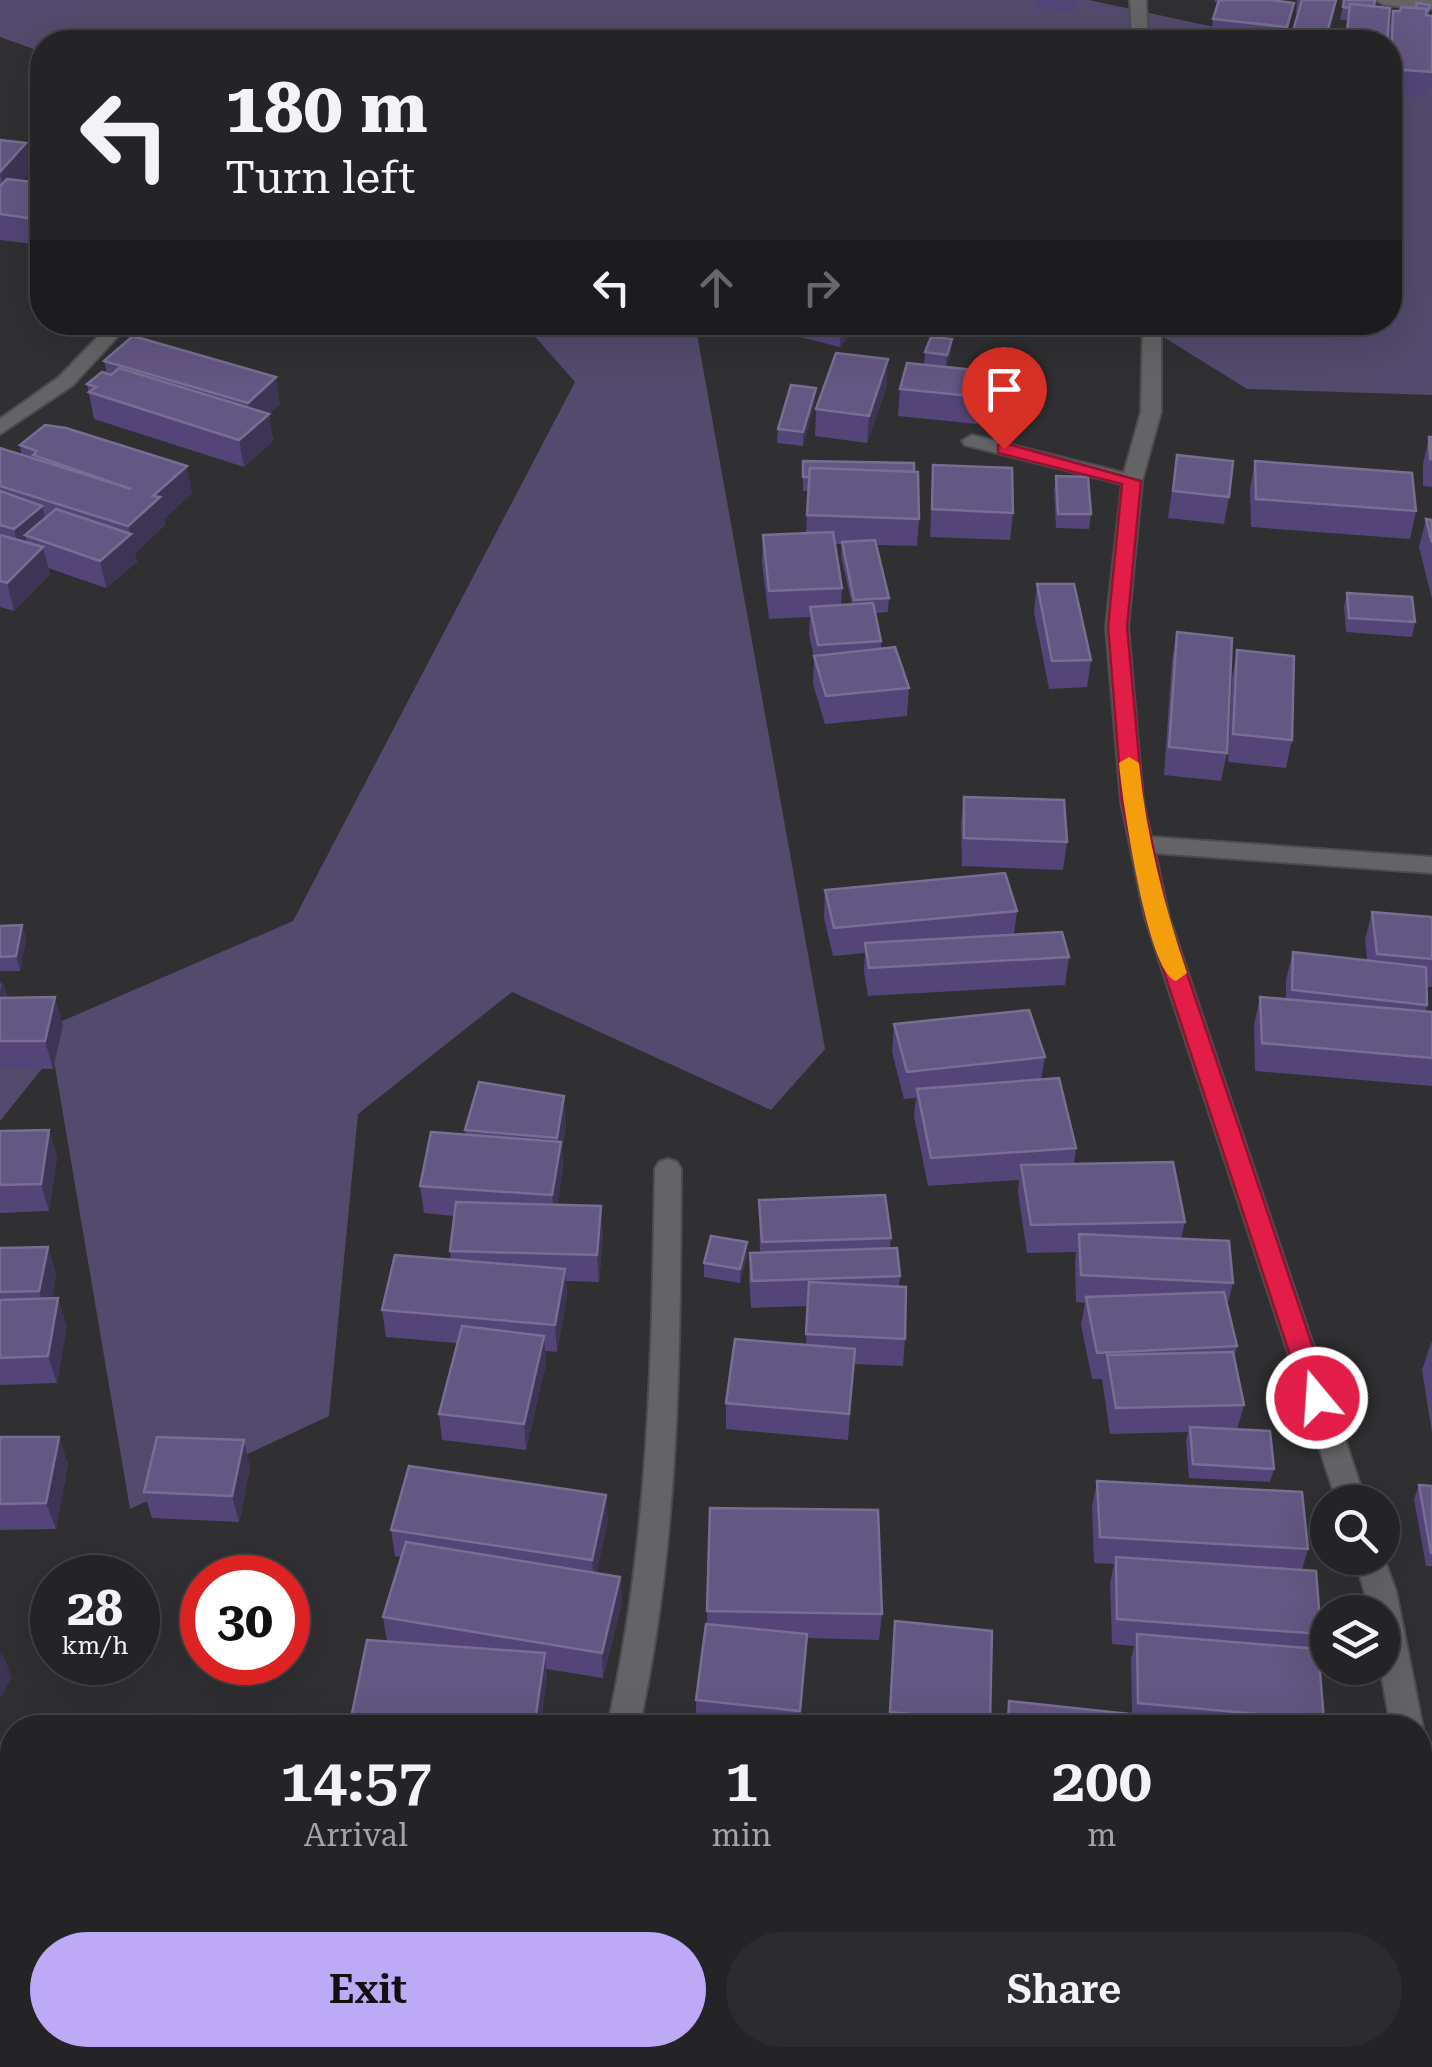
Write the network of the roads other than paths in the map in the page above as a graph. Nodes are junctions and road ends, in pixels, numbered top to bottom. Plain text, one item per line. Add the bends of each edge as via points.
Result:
1 (1138, 0) edge
2 (1384, 0) edge
3 (1432, 4) edge
4 (1139, 30) edge
5 (113, 335) edge
6 (1152, 335) edge
7 (0, 428) edge
8 (972, 441) dead end
9 (1132, 481) junction
10 (1142, 844) junction
11 (1432, 865) edge
12 (668, 1168) dead end
13 (1346, 1485) edge
14 (1376, 1575) edge
15 (626, 1715) edge
16 (1405, 1715) edge

1 - 4 street
2 - 3 street
5 - 7 street
6 - 9 street via 1152,412
8 - 9 street
9 - 10 street via 1117,627 1132,801
10 - 11 street
10 - 13 street via 1157,917
12 - 15 street via 664,1461
14 - 16 street

